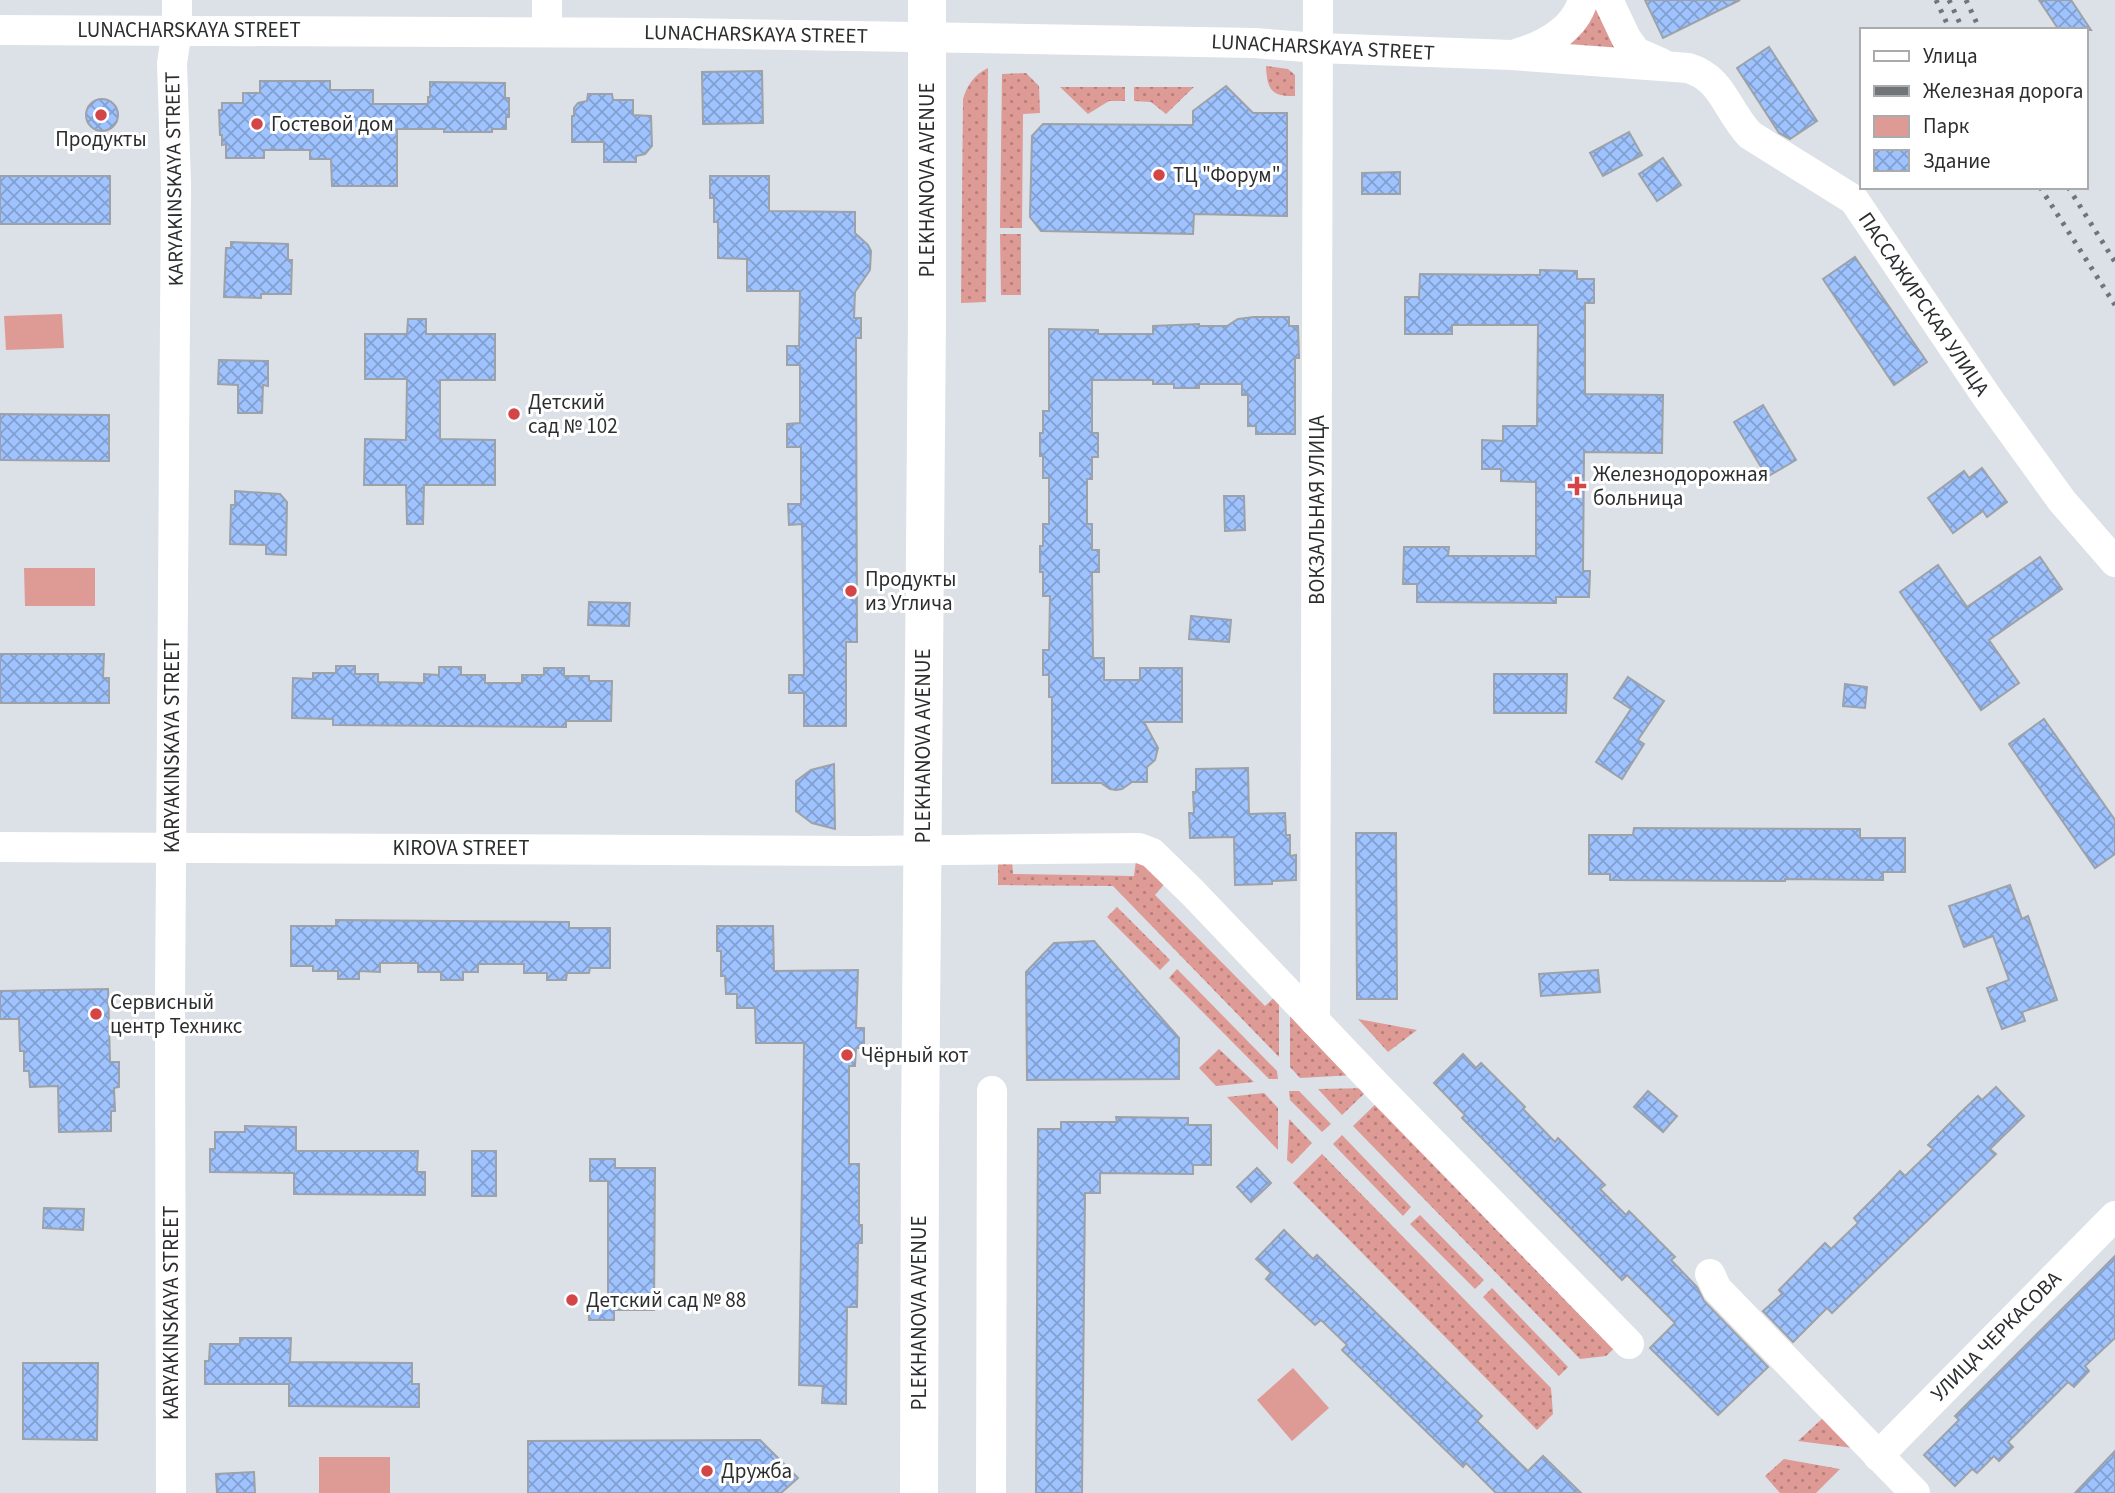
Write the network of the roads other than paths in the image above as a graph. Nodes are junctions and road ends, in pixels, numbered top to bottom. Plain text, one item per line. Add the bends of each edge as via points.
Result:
1 (177, 0) edge
2 (547, 0) edge
3 (1318, 0) edge
4 (1583, 0) edge
5 (1608, 0) edge
6 (927, 18) edge
7 (0, 30) edge
8 (177, 30) junction
9 (547, 32) junction
10 (1318, 48) junction
11 (1512, 55) junction
12 (1667, 66) junction
13 (2115, 562) edge
14 (0, 847) edge
15 (171, 848) junction
16 (923, 850) junction
17 (1315, 1021) junction
18 (992, 1091) dead end
19 (2115, 1216) edge
20 (1710, 1274) dead end
21 (1629, 1343) dead end
22 (1878, 1455) junction
23 (171, 1493) edge
24 (919, 1493) edge
25 (991, 1493) edge
26 (1915, 1493) edge

1 - 8 street, KARYAKINSKAYA STREET
2 - 9 street
3 - 10 street, ВОКЗАЛЬНАЯ УЛИЦА
4 - 11 street via 1572,22 1559,34
5 - 12 street via 1636,52
6 - 9 street, LUNACHARSKAYA STREET
6 - 10 street, LUNACHARSKAYA STREET
6 - 16 main road, PLEKHANOVA AVENUE
7 - 8 street, LUNACHARSKAYA STREET
8 - 9 street, LUNACHARSKAYA STREET
8 - 15 street, KARYAKINSKAYA STREET via 172,63 176,184
10 - 11 street, LUNACHARSKAYA STREET
10 - 17 street, ВОКЗАЛЬНАЯ УЛИЦА
11 - 12 street, LUNACHARSKAYA STREET
12 - 13 street, ПАССАЖИРСКАЯ УЛИЦА via 1706,74 1750,135 1854,200 1989,400 2062,501
14 - 15 street, KIROVA STREET
15 - 16 street, KIROVA STREET
15 - 23 street, KARYAKINSKAYA STREET
16 - 17 street, KIROVA STREET via 1139,848 1152,853
16 - 24 main road, PLEKHANOVA AVENUE
17 - 21 street, KIROVA STREET
18 - 25 street
19 - 22 street, УЛИЦА ЧЕРКАСОВА
20 - 22 street via 1717,1289
22 - 26 street

